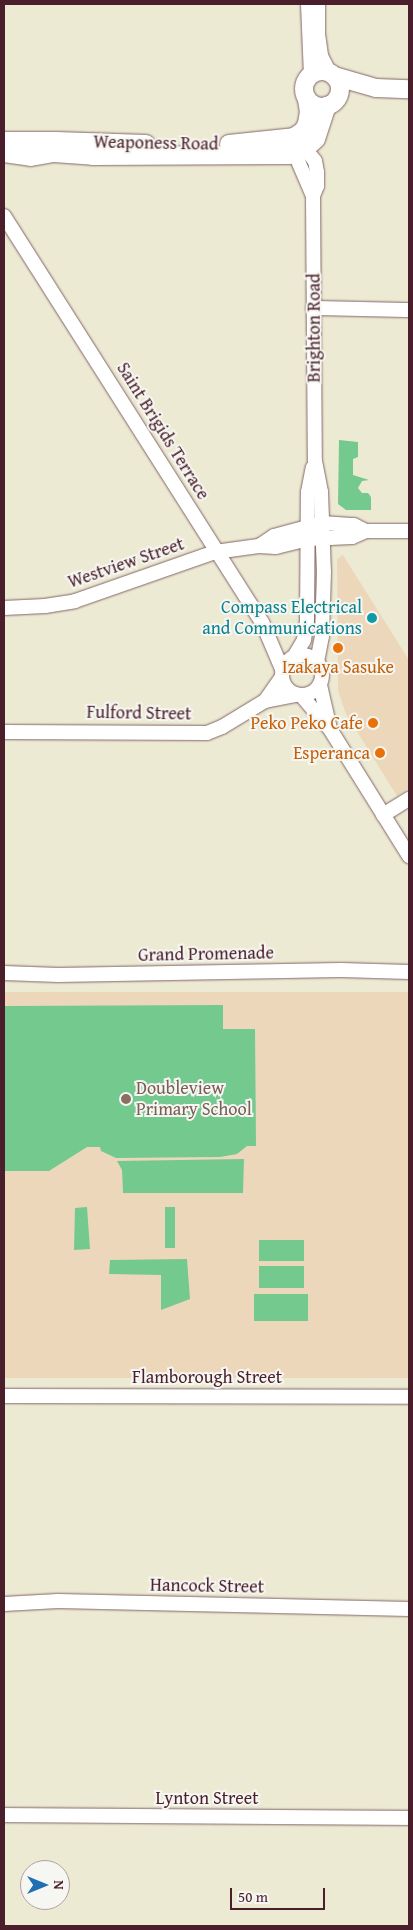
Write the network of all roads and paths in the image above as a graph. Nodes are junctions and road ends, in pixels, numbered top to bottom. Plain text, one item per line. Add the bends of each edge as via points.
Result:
1 (308, 4) edge
2 (318, 4) edge
3 (311, 74) junction
4 (332, 74) junction
5 (376, 88) junction
6 (409, 89) edge
7 (307, 100) junction
8 (332, 102) junction
9 (4, 141) edge
10 (298, 146) junction
11 (4, 153) edge
12 (4, 216) edge
13 (313, 308) junction
14 (409, 310) edge
15 (315, 461) junction
16 (322, 523) junction
17 (366, 531) junction
18 (409, 531) edge
19 (308, 533) junction
20 (324, 537) junction
21 (216, 552) junction
22 (4, 608) edge
23 (295, 655) junction
24 (317, 661) junction
25 (282, 673) junction
26 (320, 684) junction
27 (299, 695) junction
28 (265, 701) junction
29 (330, 729) junction
30 (4, 732) edge
31 (409, 799) edge
32 (383, 814) junction
33 (409, 856) edge
34 (409, 972) edge
35 (4, 973) edge
36 (4, 1396) edge
37 (409, 1397) edge
38 (4, 1604) edge
39 (409, 1609) edge
40 (4, 1815) edge
41 (409, 1818) edge

1 - 3 street
2 - 4 street via 321,56
3 - 4 main road via 321,71
3 - 7 main road via 304,85
4 - 5 main road
4 - 8 main road via 339,86
5 - 6 main road
5 - 8 main road
7 - 8 main road via 318,106
7 - 10 main road via 307,124
8 - 10 main road via 316,139
9 - 10 main road, Weaponess Road via 206,147
10 - 11 main road, Weaponess Road via 93,156 54,153 31,157
10 - 13 street, Brighton Road via 315,161 317,172 313,196
12 - 21 street, Saint Brigids Terrace
13 - 14 street
13 - 15 street, Brighton Road
15 - 16 street, Brighton Road
15 - 19 street, Brighton Road via 308,492
16 - 17 street, Westview Street via 354,526
16 - 19 street, Westview Street
16 - 20 street, Brighton Road
17 - 18 street, Westview Street
17 - 20 street, Westview Street via 352,536
19 - 20 street, Westview Street
19 - 21 street, Westview Street via 276,547
19 - 23 street, Brighton Road via 307,621 304,640
20 - 24 street, Brighton Road via 322,636
21 - 22 street, Westview Street via 75,601
21 - 25 street, Saint Brigids Terrace via 262,622
23 - 24 street via 311,656
23 - 25 street via 285,663
24 - 26 street via 322,671
25 - 27 street via 284,684
25 - 28 street, Fulford Street
26 - 27 street via 314,691
26 - 29 street
27 - 28 street, Fulford Street
27 - 29 street
28 - 30 street, Fulford Street via 207,733
29 - 32 street
31 - 32 street
32 - 33 street
34 - 35 street, Grand Promenade
36 - 37 street, Flamborough Street
38 - 39 street, Hancock Street via 58,1602
40 - 41 street, Lynton Street

